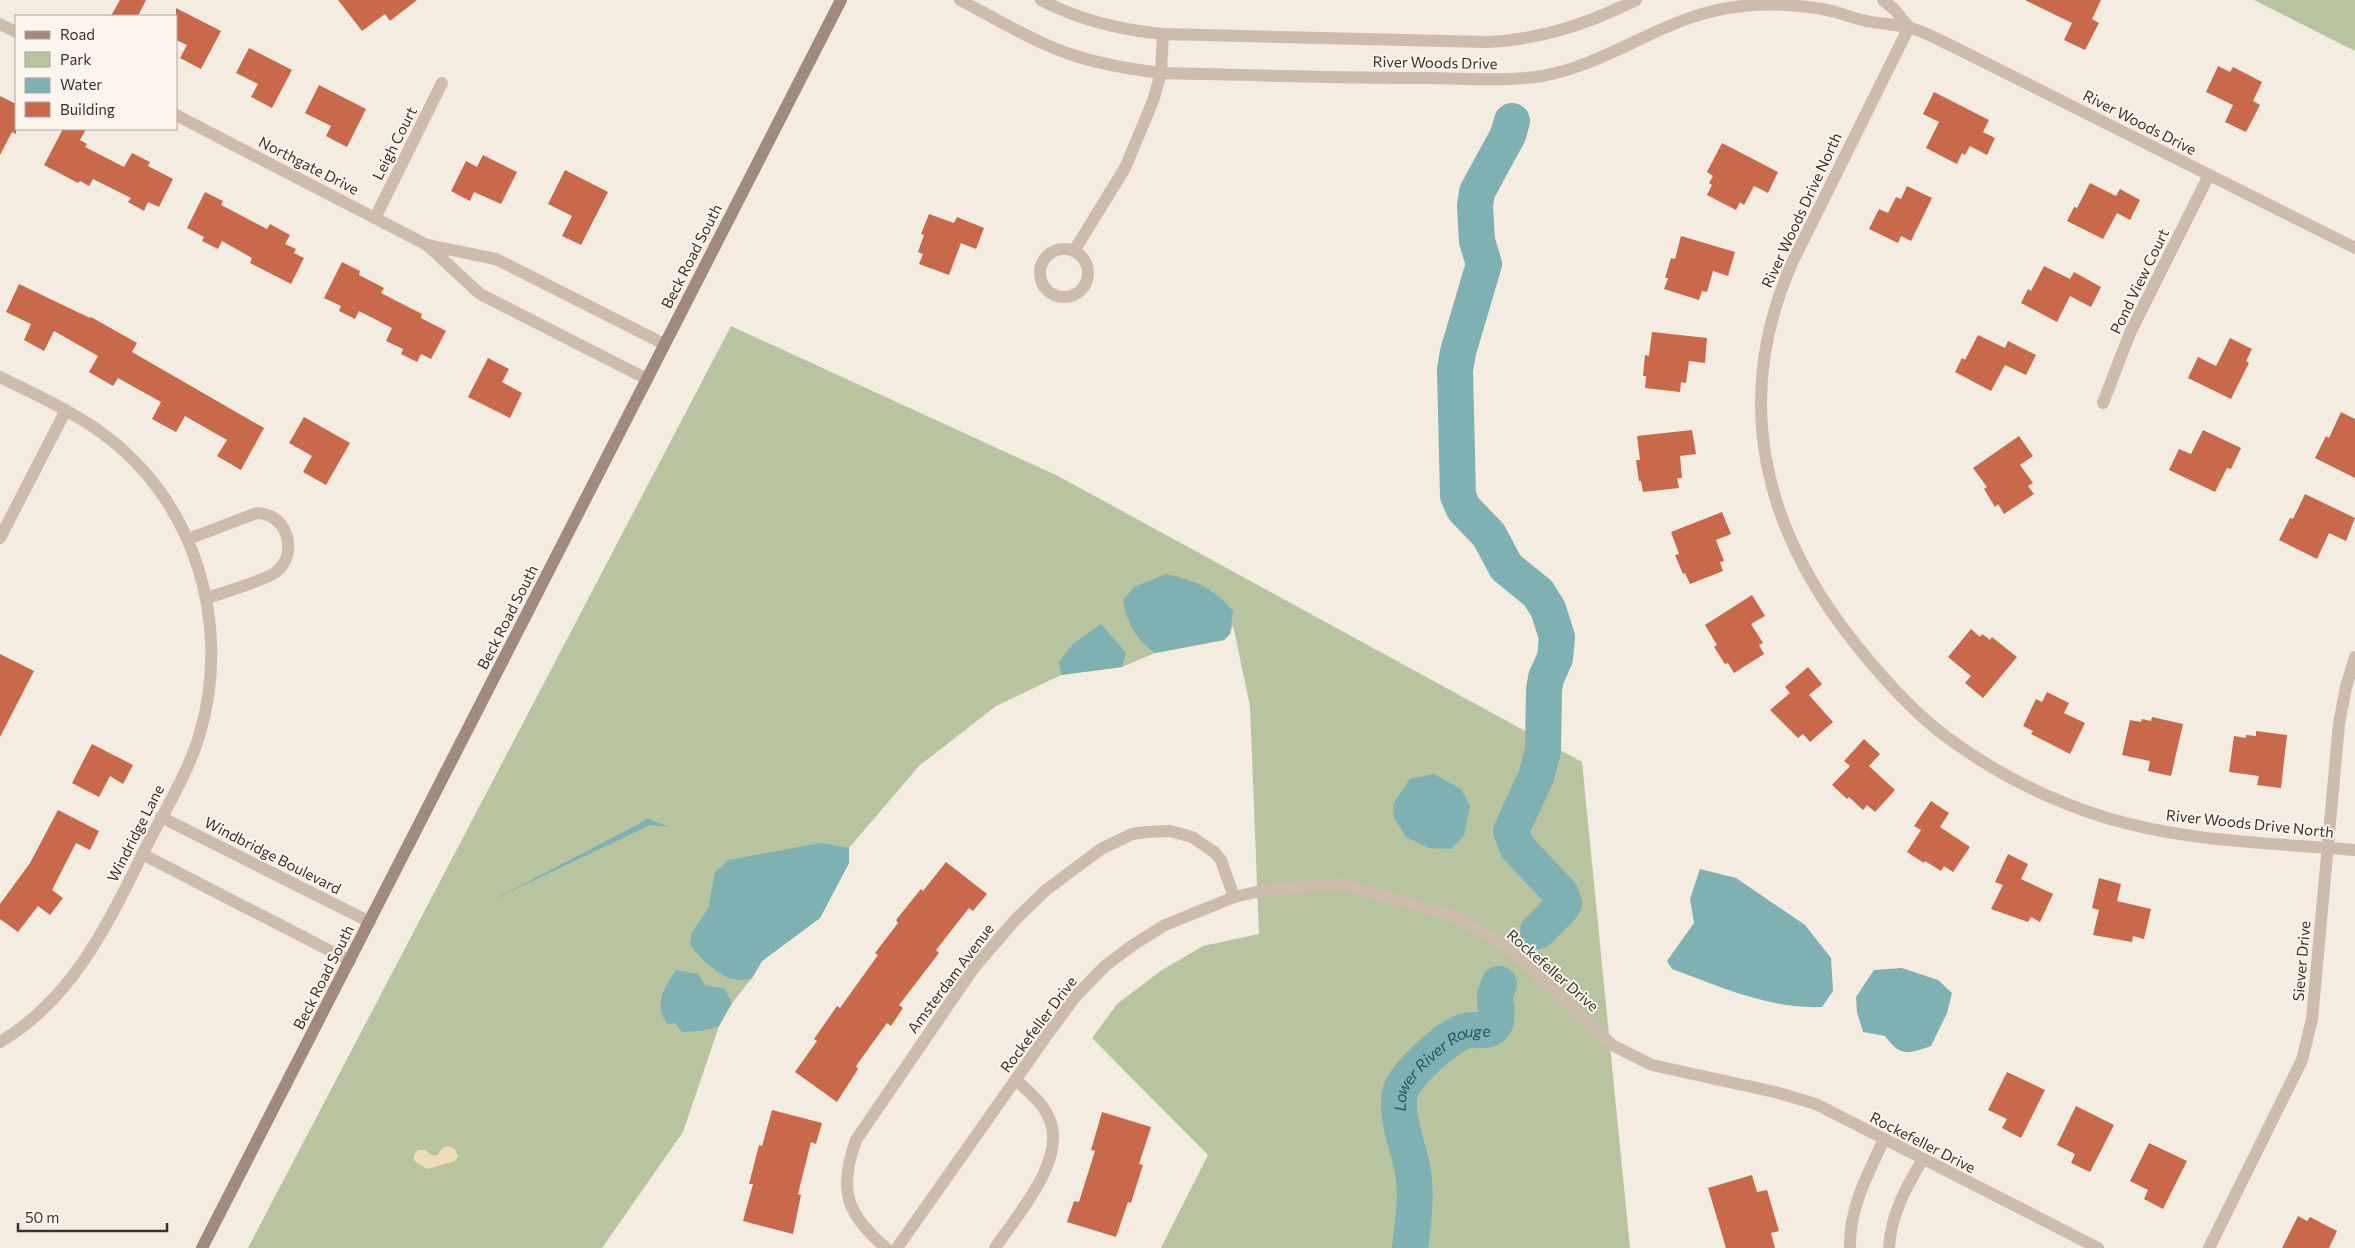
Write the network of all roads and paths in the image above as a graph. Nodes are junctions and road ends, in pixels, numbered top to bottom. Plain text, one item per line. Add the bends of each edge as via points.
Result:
1 (841, 0) edge
2 (960, 0) edge
3 (1041, 0) edge
4 (1636, 0) edge
5 (1883, 0) edge
6 (0, 24) edge
7 (1909, 27) junction
8 (15, 32) edge
9 (1163, 34) junction
10 (1161, 73) junction
11 (442, 84) dead end
12 (178, 116) edge
13 (2209, 175) junction
14 (375, 218) junction
15 (427, 245) junction
16 (2355, 248) edge
17 (1074, 251) dead end
18 (664, 344) junction
19 (0, 377) edge
20 (647, 379) junction
21 (2103, 403) dead end
22 (66, 410) junction
23 (0, 538) edge
24 (188, 539) junction
25 (207, 598) junction
26 (2355, 657) edge
27 (161, 817) junction
28 (2328, 848) junction
29 (2355, 850) edge
30 (142, 854) junction
31 (1234, 897) junction
32 (370, 922) junction
33 (350, 961) junction
34 (0, 1042) edge
35 (1016, 1080) junction
36 (1884, 1139) junction
37 (1923, 1158) junction
38 (202, 1248) edge
39 (886, 1248) edge
40 (897, 1248) edge
41 (995, 1248) edge
42 (1850, 1248) edge
43 (1889, 1248) edge
44 (2098, 1248) edge
45 (2209, 1248) edge

1 - 18 main road, Beck Road South
2 - 10 street, River Woods Drive via 1066,53 1097,63
3 - 9 street, River Woods Drive via 1090,20
4 - 9 street, River Woods Drive via 1575,26 1511,41
5 - 7 street, River Woods Drive
6 - 8 street
7 - 10 street, River Woods Drive via 1803,6 1765,4 1698,15 1579,66 1542,76 1515,79
7 - 13 street, River Woods Drive
7 - 28 street, River Woods Drive North via 1792,263 1779,292 1768,335 1762,388 1764,445 1775,498 1798,558 1843,628 1892,687 1947,738 2009,776 2074,806 2146,828 2231,840
9 - 10 street
10 - 17 street via 1125,168
11 - 14 street, Leigh Court
12 - 14 street, Northgate Drive
13 - 16 street, River Woods Drive
13 - 21 street, Pond View Court via 2130,333
14 - 15 street, Northgate Drive
15 - 18 street, Northgate Drive via 496,259
15 - 20 street, Northgate Drive via 480,294
18 - 20 main road, Beck Road South
19 - 22 street, Windridge Lane
20 - 32 main road, Beck Road South
22 - 23 street
22 - 24 street, Windridge Lane via 136,462 166,501
24 - 25 street, Windridge Lane
24 - 25 street via 257,513 276,519 286,535 289,548 286,560 275,572
25 - 27 street, Windridge Lane via 212,658 206,712 192,756
26 - 28 street, Siever Drive via 2339,724
27 - 30 street, Windridge Lane
27 - 32 street, Windbridge Boulevard
28 - 29 street, River Woods Drive North
28 - 45 street, Siever Drive via 2312,1020 2302,1060
30 - 33 street
30 - 34 street, Windridge Lane via 89,955 68,983 38,1014
31 - 35 street, Rockefeller Drive via 1165,925 1105,966 1075,998
31 - 36 street, Rockefeller Drive via 1265,890 1342,884 1450,915 1505,946 1612,1045 1652,1065 1816,1104
31 - 39 street, Amsterdam Avenue via 1221,860 1203,844 1170,831 1147,832 1132,834 1101,849 1046,890 1015,920 973,969 856,1140 848,1162 846,1187 850,1202 854,1214 868,1232
32 - 33 main road, Beck Road South
33 - 38 main road, Beck Road South
35 - 40 street, Rockefeller Drive
35 - 41 street via 1045,1110 1054,1138 1047,1170
36 - 37 street, Rockefeller Drive
36 - 42 street via 1853,1212
37 - 43 street via 1894,1214
37 - 44 street, Rockefeller Drive

